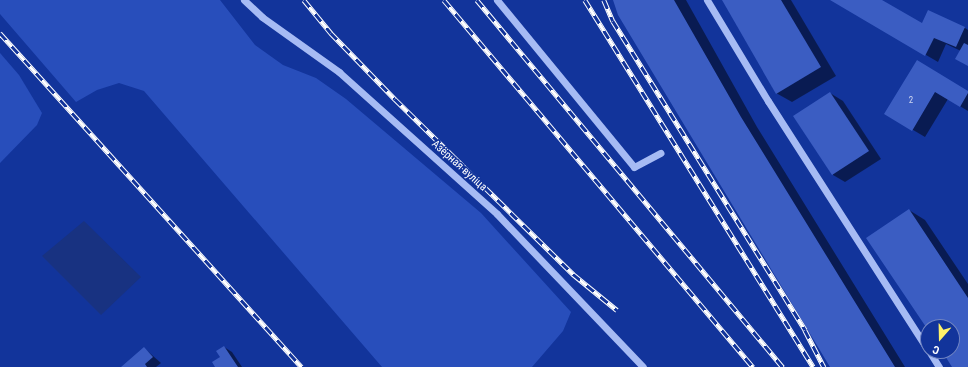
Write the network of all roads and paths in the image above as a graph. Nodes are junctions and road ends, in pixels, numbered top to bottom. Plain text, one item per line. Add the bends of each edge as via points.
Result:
1 (244, 0) edge
2 (497, 0) edge
3 (707, 0) edge
4 (660, 153) dead end
5 (920, 338) edge
6 (643, 367) edge

1 - 6 street, Азёрная вуліца via 262,17 339,72 497,214
2 - 4 street via 634,167
3 - 5 street via 768,101

